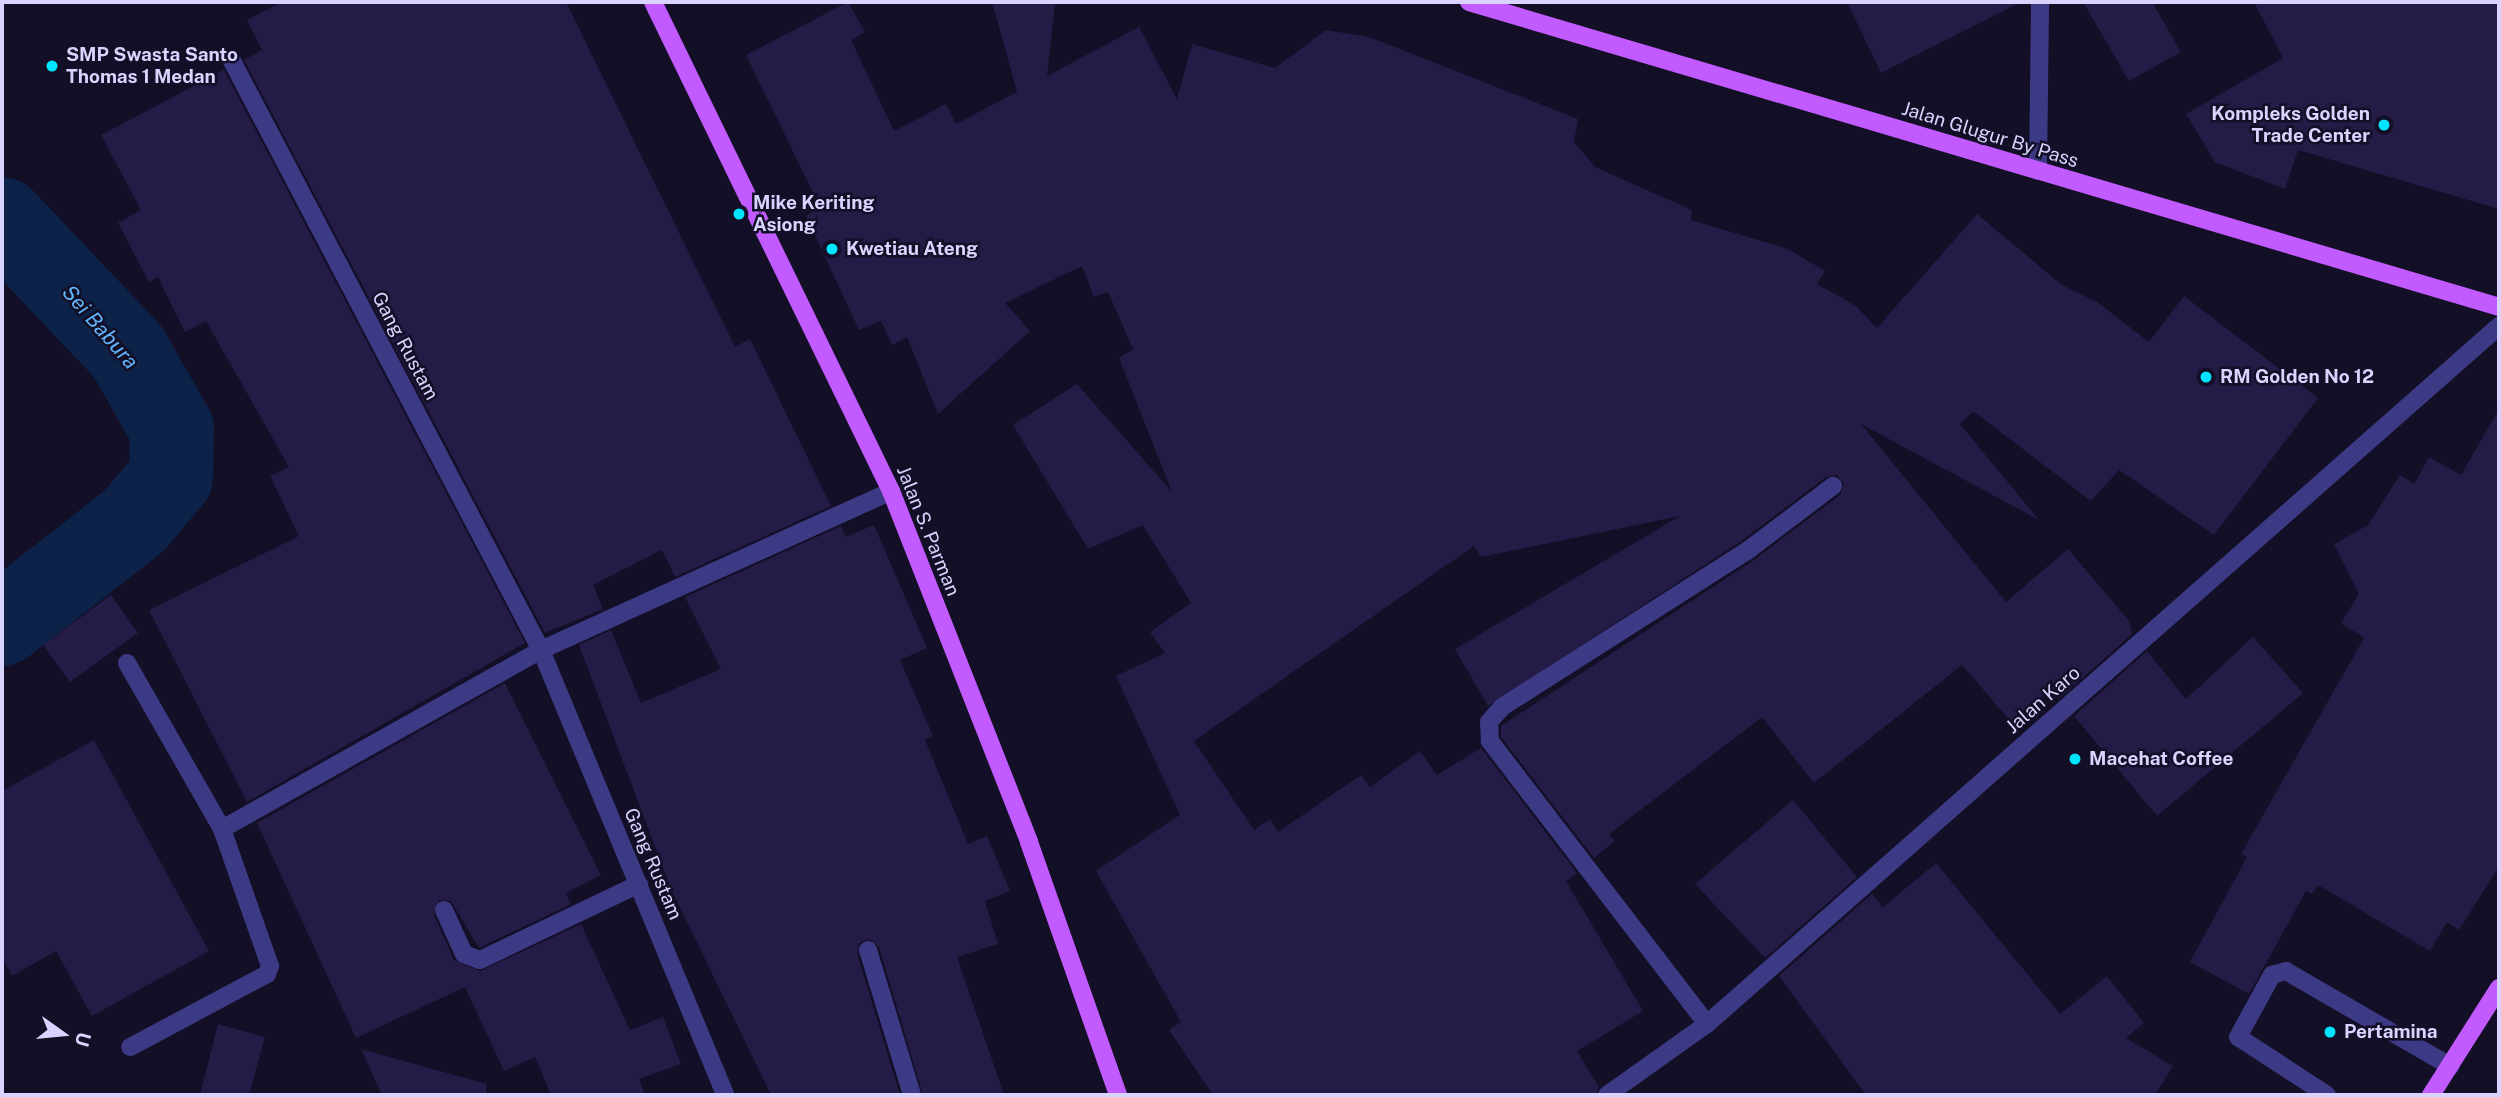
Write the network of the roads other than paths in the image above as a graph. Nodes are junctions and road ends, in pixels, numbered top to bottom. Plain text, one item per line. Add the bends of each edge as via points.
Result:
1 (653, 2) edge
2 (1469, 2) edge
3 (2040, 2) edge
4 (232, 61) dead end
5 (2038, 172) junction
6 (2499, 307) edge
7 (2499, 326) edge
8 (1833, 486) dead end
9 (891, 491) junction
10 (541, 650) junction
11 (127, 663) dead end
12 (222, 829) junction
13 (639, 884) junction
14 (444, 909) dead end
15 (868, 950) dead end
16 (2499, 988) edge
17 (1707, 1024) junction
18 (130, 1047) dead end
19 (2450, 1066) junction
20 (725, 1095) edge
21 (912, 1095) edge
22 (1118, 1095) edge
23 (1607, 1095) edge
24 (2327, 1095) edge
25 (2431, 1095) edge

1 - 9 main road, Jalan S. Parman
2 - 5 main road, Jalan Glugur By Pass
3 - 5 street
4 - 10 street, Gang Rustam
5 - 6 main road, Jalan Glugur By Pass
7 - 17 street, Jalan Karo
8 - 17 street via 1747,551 1502,707 1489,722 1490,741
9 - 10 street
9 - 22 main road, Jalan S. Parman via 1029,842
10 - 12 street
10 - 13 street, Gang Rustam
11 - 12 street
12 - 18 street via 270,958 267,974
13 - 14 street via 480,960 464,954
13 - 20 street, Gang Rustam
15 - 21 street
16 - 19 main road
17 - 23 street, Jalan Karo
19 - 24 street via 2286,971 2272,975 2238,1037
19 - 25 main road

